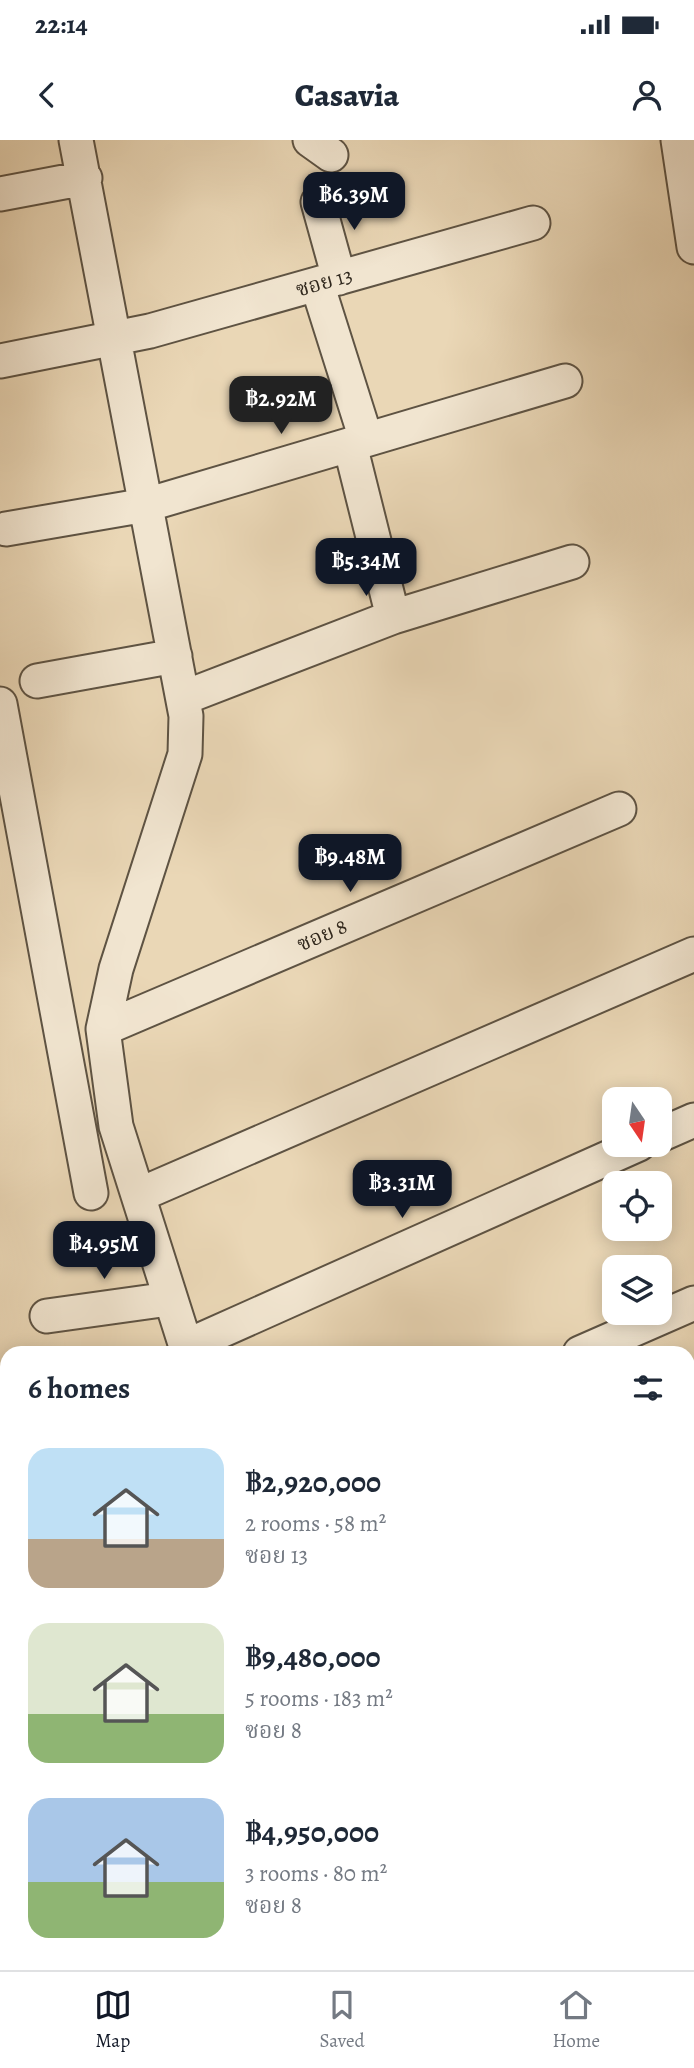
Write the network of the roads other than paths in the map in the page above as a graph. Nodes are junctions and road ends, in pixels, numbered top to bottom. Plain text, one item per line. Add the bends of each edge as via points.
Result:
1 (76, 140) edge
2 (678, 140) edge
3 (85, 178) junction
4 (0, 194) edge
5 (317, 202) dead end
6 (533, 223) dead end
7 (694, 247) edge
8 (328, 281) junction
9 (114, 339) junction
10 (0, 361) edge
11 (565, 381) dead end
12 (358, 442) junction
13 (146, 505) junction
14 (6, 529) dead end
15 (572, 562) dead end
16 (393, 617) junction
17 (174, 656) junction
18 (37, 681) dead end
19 (183, 698) junction
20 (0, 704) edge
21 (619, 809) dead end
22 (694, 954) edge
23 (103, 1029) junction
24 (694, 1120) edge
25 (672, 1130) edge
26 (610, 1157) edge
27 (91, 1193) dead end
28 (139, 1195) junction
29 (169, 1299) junction
30 (694, 1303) edge
31 (47, 1316) dead end
32 (186, 1346) edge
33 (194, 1346) edge
34 (596, 1346) edge

1 - 3 street
2 - 7 street
3 - 4 street
3 - 9 street
5 - 8 street
6 - 8 street, ซอย 13
8 - 9 street, ซอย 13
8 - 12 street
9 - 10 street, ซอย 13
9 - 13 street
11 - 12 street
12 - 13 street
12 - 16 street
13 - 14 street
13 - 17 street
15 - 16 street
16 - 19 street
17 - 18 street
17 - 19 street
19 - 23 street via 185,754 116,969
20 - 27 street
21 - 23 street, ซอย 8
22 - 28 street
23 - 28 street via 116,1126
24 - 25 street
26 - 33 street
28 - 29 street
29 - 31 street
29 - 32 street
30 - 34 street

